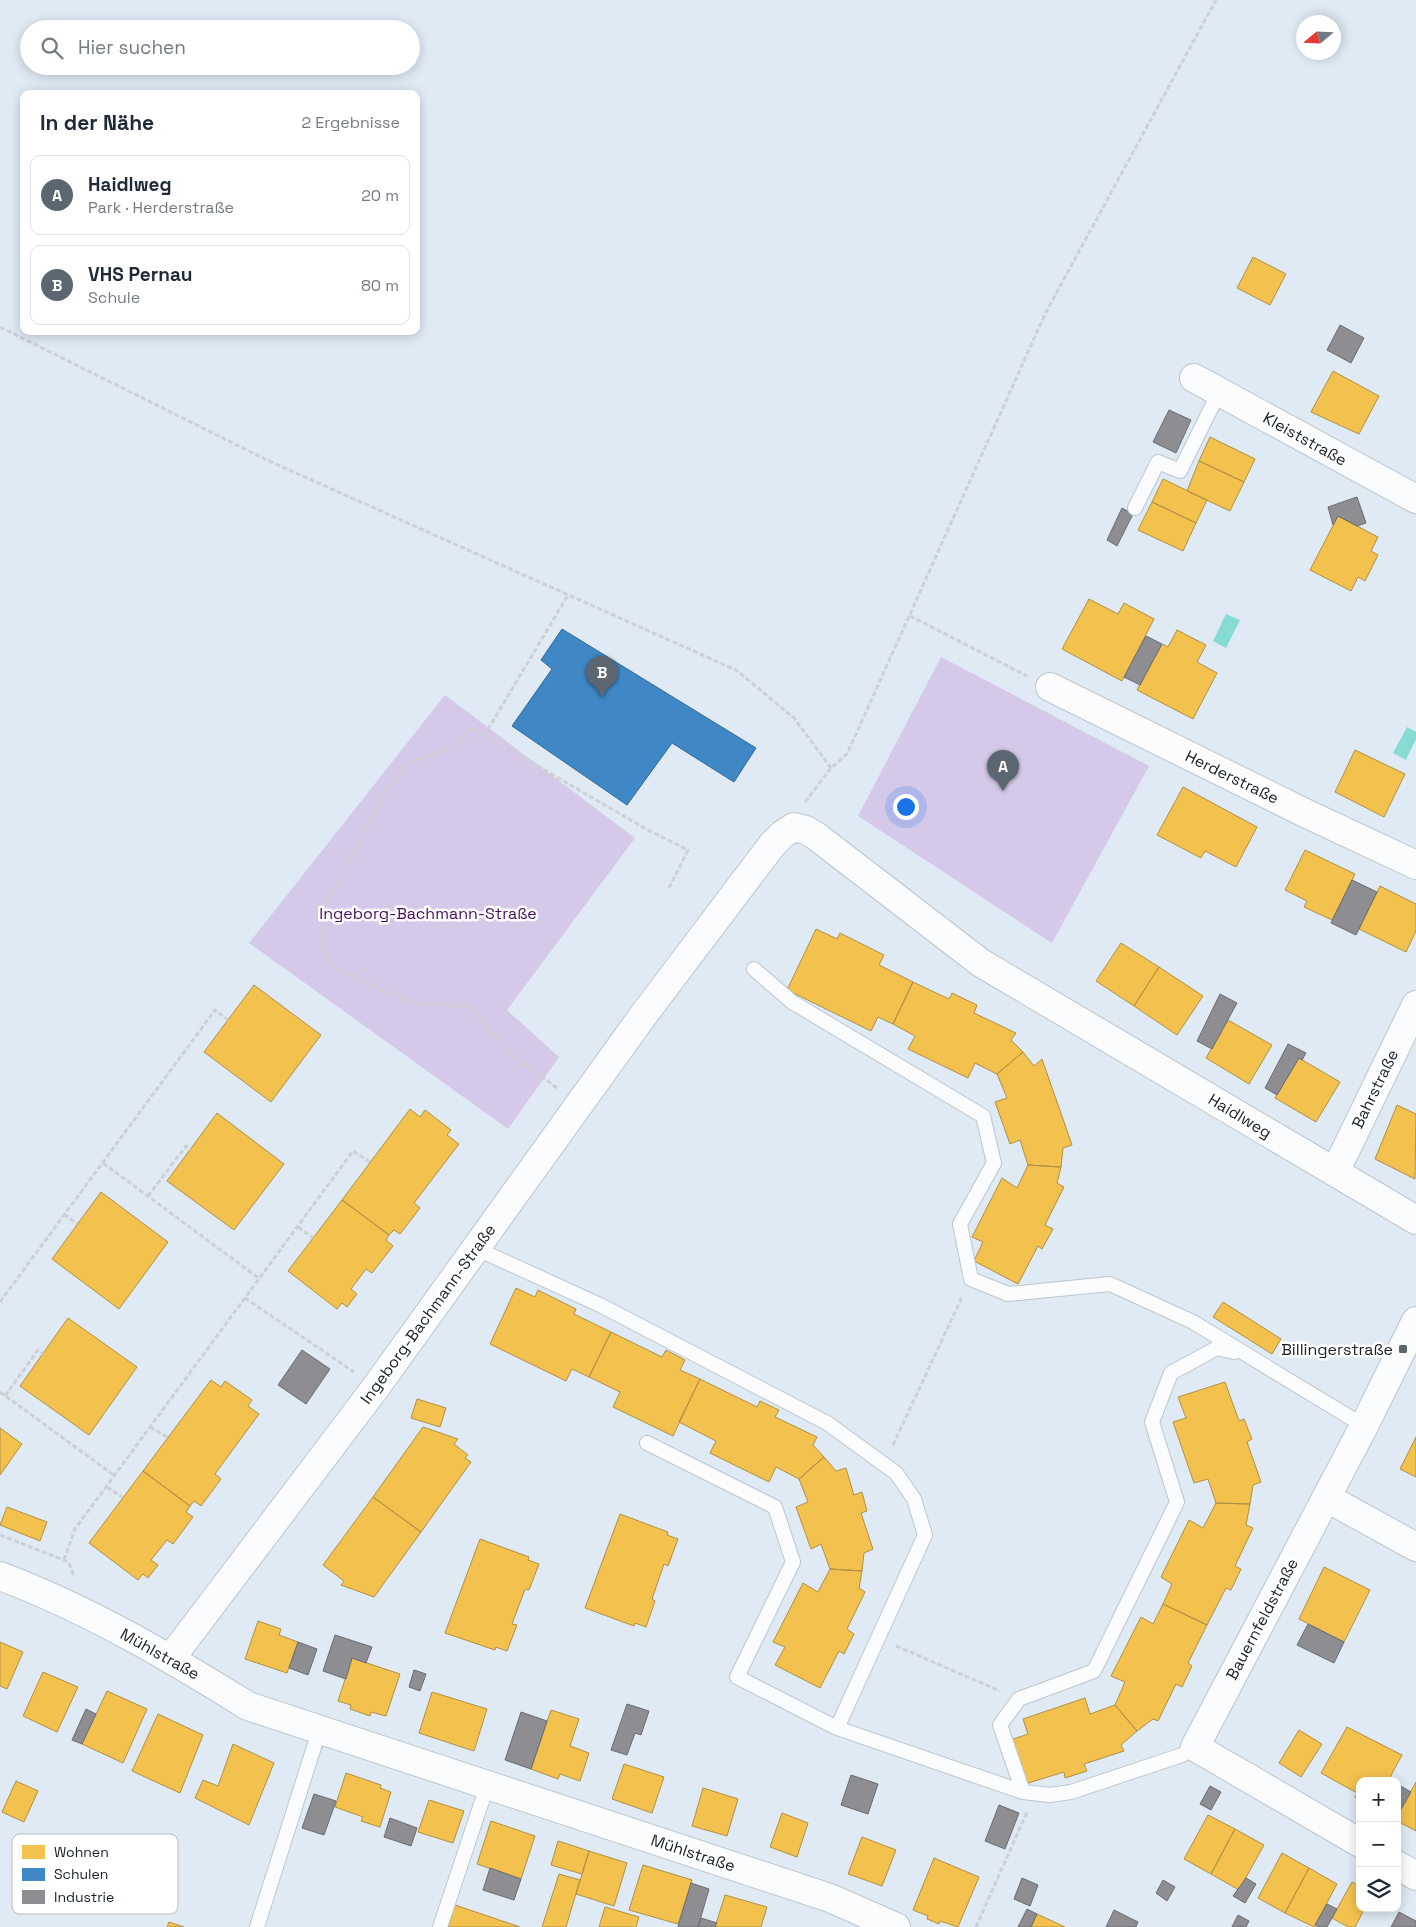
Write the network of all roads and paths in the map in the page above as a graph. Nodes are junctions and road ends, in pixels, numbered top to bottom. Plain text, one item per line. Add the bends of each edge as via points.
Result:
1 (1216, 0) edge
2 (0, 327) edge
3 (1194, 378) dead end
4 (1219, 392) junction
5 (1416, 499) edge
6 (1135, 508) dead end
7 (568, 595) junction
8 (910, 616) junction
9 (1050, 687) joint
10 (484, 736) junction
11 (831, 768) junction
12 (794, 827) junction
13 (1416, 865) edge
14 (668, 890) dead end
15 (754, 969) dead end
16 (1416, 1005) edge
17 (228, 1020) dead end
18 (580, 1105) junction
19 (190, 1150) dead end
20 (103, 1162) junction
21 (370, 1162) dead end
22 (1335, 1172) junction
23 (148, 1196) junction
24 (64, 1214) junction
25 (1416, 1220) edge
26 (77, 1224) dead end
27 (298, 1227) junction
28 (313, 1238) dead end
29 (475, 1248) junction
30 (260, 1279) junction
31 (971, 1279) junction
32 (245, 1298) junction
33 (0, 1302) edge
34 (1416, 1321) edge
35 (43, 1354) dead end
36 (1247, 1355) junction
37 (376, 1387) junction
38 (0, 1392) edge
39 (5, 1396) junction
40 (1364, 1426) junction
41 (150, 1427) junction
42 (167, 1438) dead end
43 (647, 1443) dead end
44 (884, 1464) junction
45 (115, 1476) junction
46 (107, 1486) junction
47 (122, 1497) dead end
48 (1327, 1498) junction
49 (0, 1535) edge
50 (1416, 1547) edge
51 (64, 1560) junction
52 (0, 1576) edge
53 (75, 1580) dead end
54 (878, 1639) junction
55 (171, 1658) junction
56 (1019, 1699) junction
57 (320, 1728) junction
58 (837, 1728) junction
59 (1194, 1747) junction
60 (487, 1786) junction
61 (1022, 1792) junction
62 (1356, 1841) edge
63 (1400, 1867) edge
64 (1416, 1876) edge
65 (257, 1927) edge
66 (440, 1927) edge
67 (896, 1927) edge
68 (976, 1927) edge

1 - 8 path via 1046,312
2 - 7 path via 267,460
3 - 4 street, Kleiststraße
4 - 5 street, Kleiststraße
4 - 6 lane via 1180,471 1158,462
7 - 10 path
7 - 11 path via 736,670 794,718
8 - 9 path
8 - 11 path via 847,754
9 - 13 street, Herderstraße
10 - 14 path via 688,850
10 - 18 path via 472,728 456,746 412,762 387,788 328,901 320,937 330,964 397,996 423,1004 470,1006 508,1053
11 - 12 path via 798,811
12 - 18 street, Ingeborg-Bachmann-Straße via 772,845
12 - 22 street, Haidlweg via 816,836 981,963
15 - 31 lane via 792,1002 983,1116 994,1163 960,1224
16 - 22 street, Bahrstraße
17 - 20 path via 215,1010
18 - 29 street, Ingeborg-Bachmann-Straße
19 - 23 path via 186,1146
20 - 23 path
20 - 24 path
21 - 27 path via 353,1151
22 - 25 street, Haidlweg
23 - 30 path
24 - 26 path
24 - 33 path
27 - 28 path
27 - 30 path
29 - 37 street, Ingeborg-Bachmann-Straße
29 - 44 lane via 600,1305 818,1419
30 - 32 path
31 - 36 lane via 1008,1294 1110,1284 1193,1322
31 - 44 path
32 - 37 path
32 - 41 path
34 - 40 street, Bauernfeldstraße
35 - 39 path via 38,1350
36 - 40 lane
36 - 56 lane via 1217,1348 1171,1373 1152,1422 1177,1502 1094,1671
37 - 55 street, Ingeborg-Bachmann-Straße
38 - 39 path
39 - 45 path
40 - 48 street, Bauernfeldstraße
41 - 42 path
41 - 45 path
43 - 58 lane via 775,1506 793,1562 737,1677
44 - 54 lane via 896,1473 914,1499 925,1535
45 - 46 path
46 - 47 path
46 - 51 path via 76,1529
48 - 50 street
48 - 59 street, Bauernfeldstraße
49 - 51 path
51 - 53 path via 69,1562
52 - 55 street, Mühlstraße via 61,1602
54 - 56 path
54 - 58 lane
55 - 57 street, Mühlstraße via 248,1706
56 - 61 lane via 1000,1725
57 - 60 street, Mühlstraße
57 - 65 lane
58 - 61 lane
59 - 61 lane via 1182,1755 1071,1792 1050,1795
59 - 62 street
60 - 66 lane
60 - 67 street, Mühlstraße via 830,1898
61 - 68 path via 1028,1812
63 - 64 street

